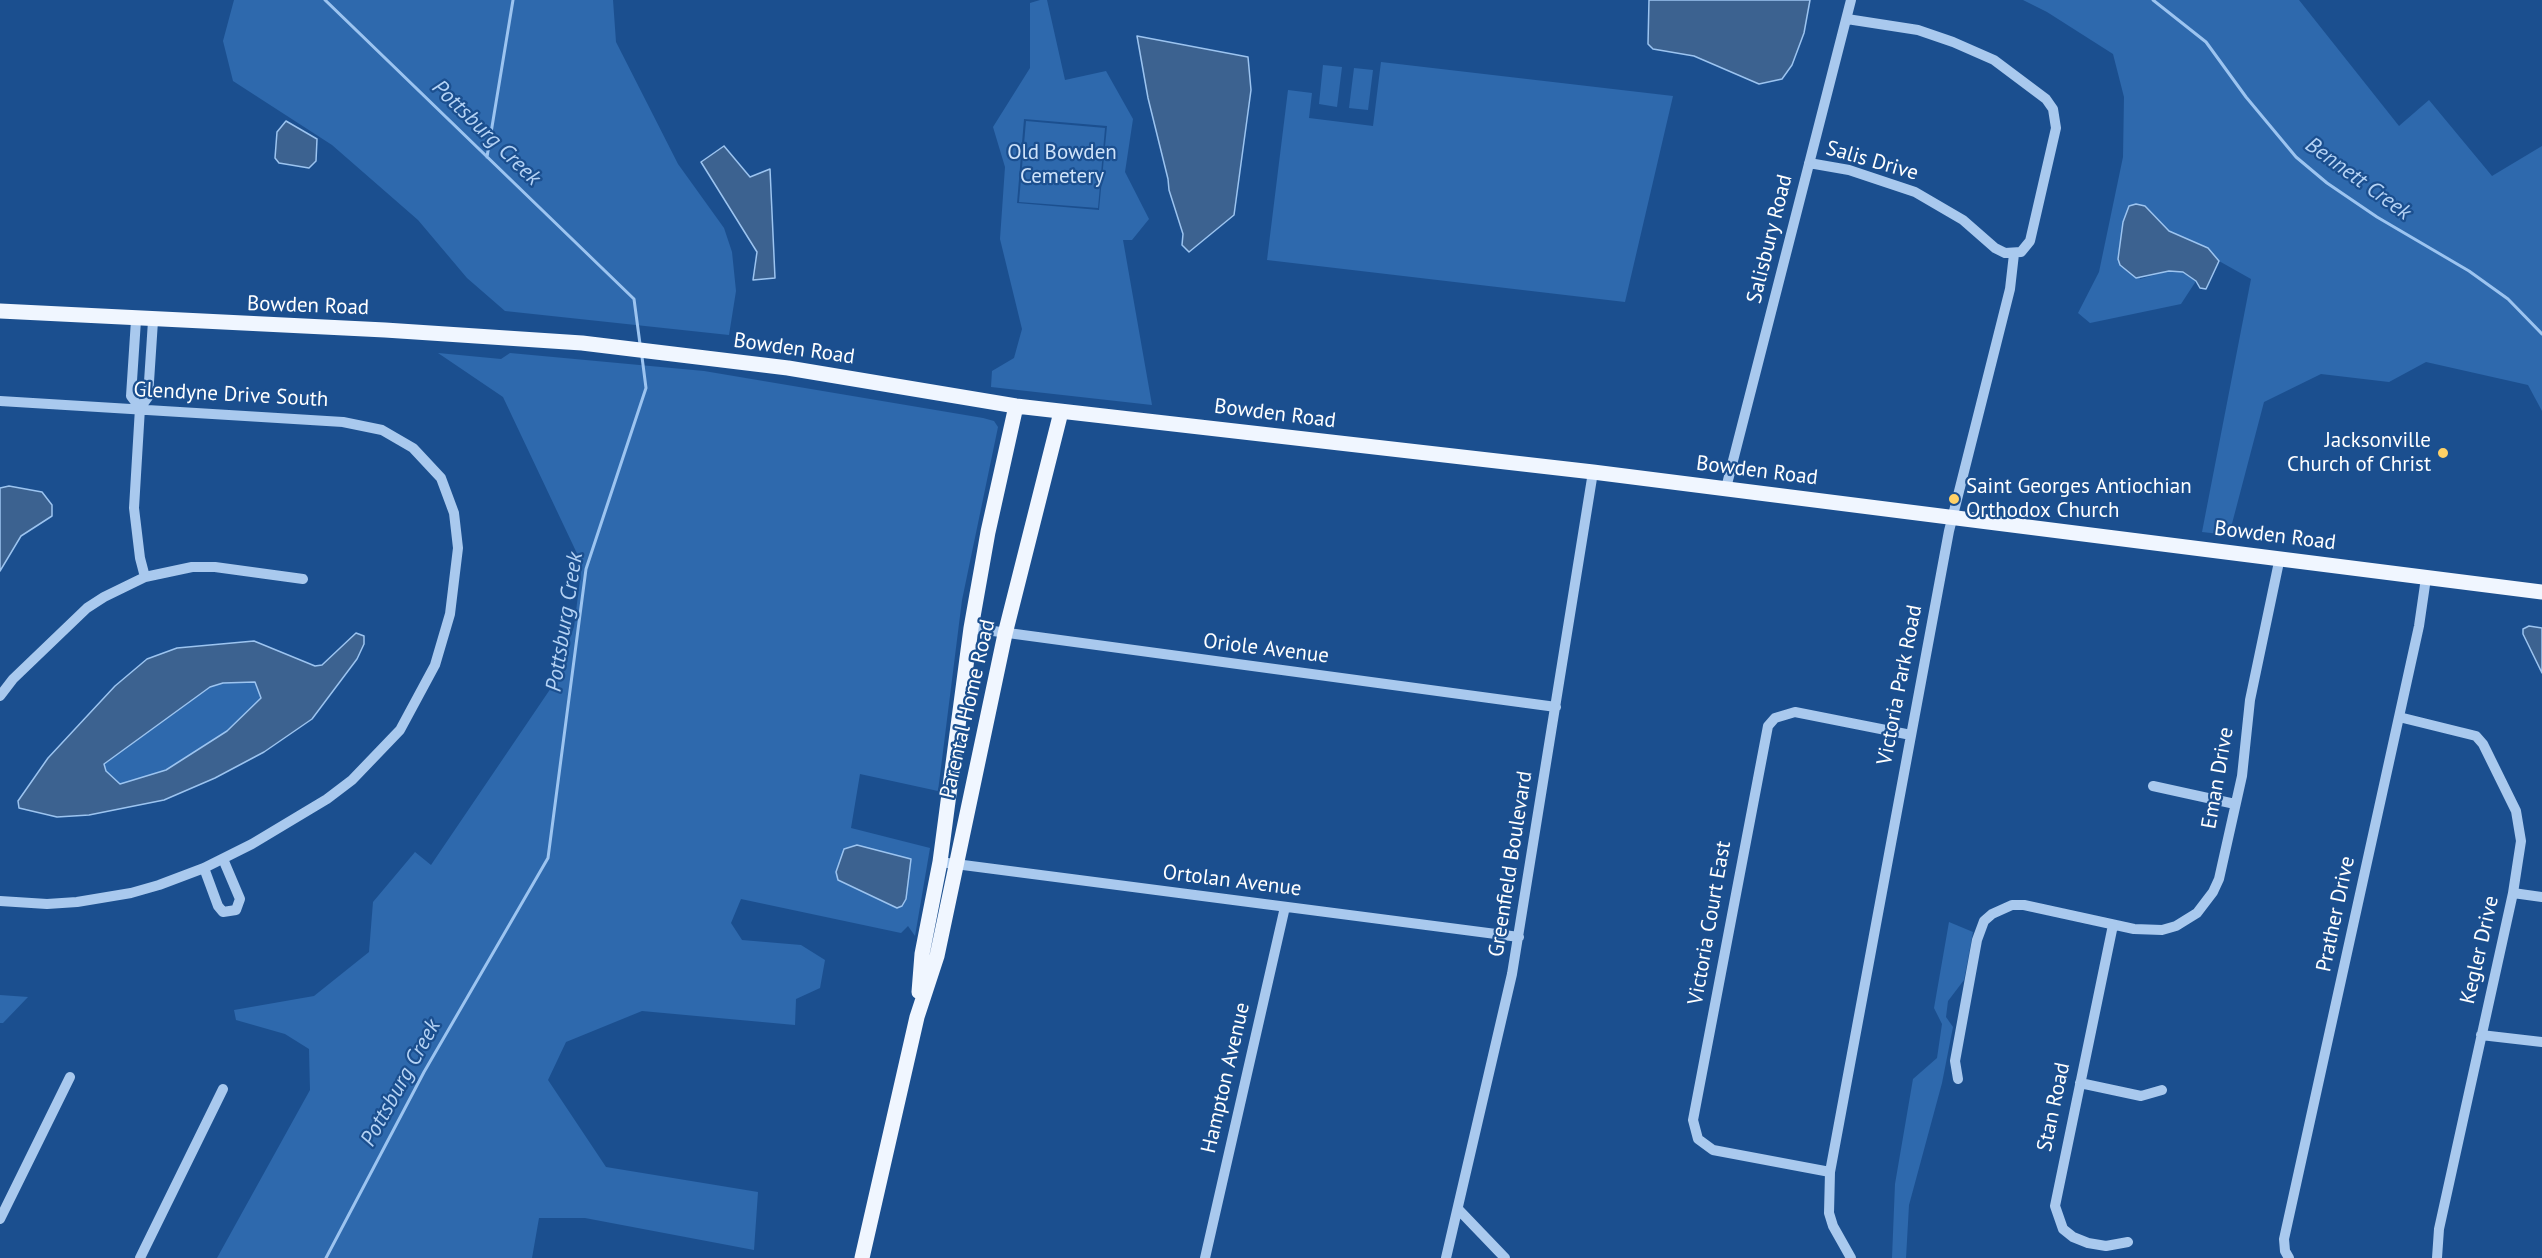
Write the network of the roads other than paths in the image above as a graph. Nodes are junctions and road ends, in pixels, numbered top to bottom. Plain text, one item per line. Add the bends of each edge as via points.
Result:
1 (1851, 0) edge
2 (1847, 19) junction
3 (1809, 163) junction
4 (2014, 254) junction
5 (0, 311) edge
6 (136, 320) junction
7 (153, 321) junction
8 (0, 401) edge
9 (1016, 406) junction
10 (140, 408) junction
11 (1061, 412) junction
12 (1593, 472) junction
13 (1726, 488) junction
14 (1952, 516) junction
15 (2280, 557) junction
16 (145, 578) junction
17 (2426, 578) junction
18 (303, 579) dead end
19 (2542, 592) edge
20 (971, 628) junction
21 (1005, 634) junction
22 (0, 696) edge
23 (1556, 706) junction
24 (2399, 717) junction
25 (1911, 735) junction
26 (2153, 786) dead end
27 (2235, 804) junction
28 (946, 814) junction
29 (965, 817) junction
30 (223, 859) junction
31 (947, 864) junction
32 (204, 868) junction
33 (2513, 893) junction
34 (2542, 897) edge
35 (0, 901) edge
36 (1285, 907) junction
37 (2114, 925) junction
38 (1519, 937) junction
39 (2481, 1035) junction
40 (2542, 1042) edge
41 (70, 1077) dead end
42 (1958, 1079) dead end
43 (2079, 1083) junction
44 (223, 1089) dead end
45 (2162, 1090) dead end
46 (1830, 1172) junction
47 (1458, 1209) junction
48 (0, 1219) edge
49 (2128, 1242) dead end
50 (140, 1258) edge
51 (862, 1258) edge
52 (1205, 1258) edge
53 (1446, 1258) edge
54 (1505, 1258) edge
55 (1851, 1258) edge
56 (2289, 1258) edge
57 (2437, 1258) edge

1 - 2 street, Salisbury Road
2 - 3 street, Salisbury Road
2 - 4 street via 1918,30 1994,60 2046,99 2053,109 2056,128 2030,242
3 - 4 street, Salis Drive via 1849,170 1915,192 1963,220 1995,248
3 - 13 street, Salisbury Road
4 - 14 street, Victoria Park Road via 2010,289
5 - 6 main road, Bowden Road
6 - 7 main road, Bowden Road
6 - 10 street via 131,396
7 - 9 main road, Bowden Road via 582,343 725,360
7 - 10 street via 148,397
8 - 10 street, Glendyne Drive South
9 - 11 main road, Bowden Road
9 - 20 main road, Parental Home Road
10 - 16 street via 134,508
10 - 30 street, Glendyne Drive South via 363,424 406,443 429,463 441,478 454,513 458,549 444,640 420,698 400,730 352,780 317,805
11 - 12 main road, Bowden Road
11 - 21 main road, Parental Home Road
12 - 13 main road, Bowden Road
12 - 23 street, Greenfield Boulevard
13 - 14 main road, Bowden Road
14 - 15 main road, Bowden Road
14 - 25 street, Victoria Park Road
15 - 17 main road, Bowden Road
15 - 27 street, Eman Drive via 2252,688 2245,759
16 - 18 street via 192,567 215,567
16 - 22 street via 87,608
17 - 19 main road, Bowden Road
17 - 24 street, Prather Drive
20 - 21 street, Oriole Avenue
20 - 28 main road, Parental Home Road
21 - 23 street, Oriole Avenue
21 - 29 main road, Parental Home Road
23 - 38 street, Greenfield Boulevard
24 - 33 street, Kegler Drive via 2467,732 2483,744 2520,827 2520,856
24 - 56 street, Prather Drive via 2284,1239
25 - 46 street, Victoria Park Road
25 - 46 street, Victoria Court East via 1795,712 1775,718 1768,726 1693,1120 1698,1139 1713,1149
26 - 27 street
27 - 37 street, Eman Drive via 2219,879 2197,913 2162,930
28 - 29 street
28 - 31 main road, Parental Home Road
29 - 31 main road, Parental Home Road
30 - 32 street
30 - 32 street via 240,899 236,910 223,912 218,906
31 - 36 street, Ortolan Avenue
31 - 51 main road, Parental Home Road via 936,956 917,1017
32 - 35 street via 159,885 101,899 47,904
33 - 34 street
33 - 39 street, Kegler Drive
36 - 38 street, Ortolan Avenue
36 - 52 street, Hampton Avenue
37 - 42 street, Eman Drive via 2024,905 2001,908 1984,921 1961,1017 1955,1061
37 - 43 street, Stan Road
38 - 47 street, Greenfield Boulevard
39 - 40 street
39 - 57 street, Kegler Drive via 2439,1229
41 - 48 street
43 - 45 street via 2141,1096
43 - 49 street, Stan Road via 2055,1193 2058,1219 2063,1229 2088,1243 2106,1246
44 - 50 street
46 - 55 street, Victoria Park Road via 1829,1213
47 - 53 street, Greenfield Boulevard
47 - 54 street

